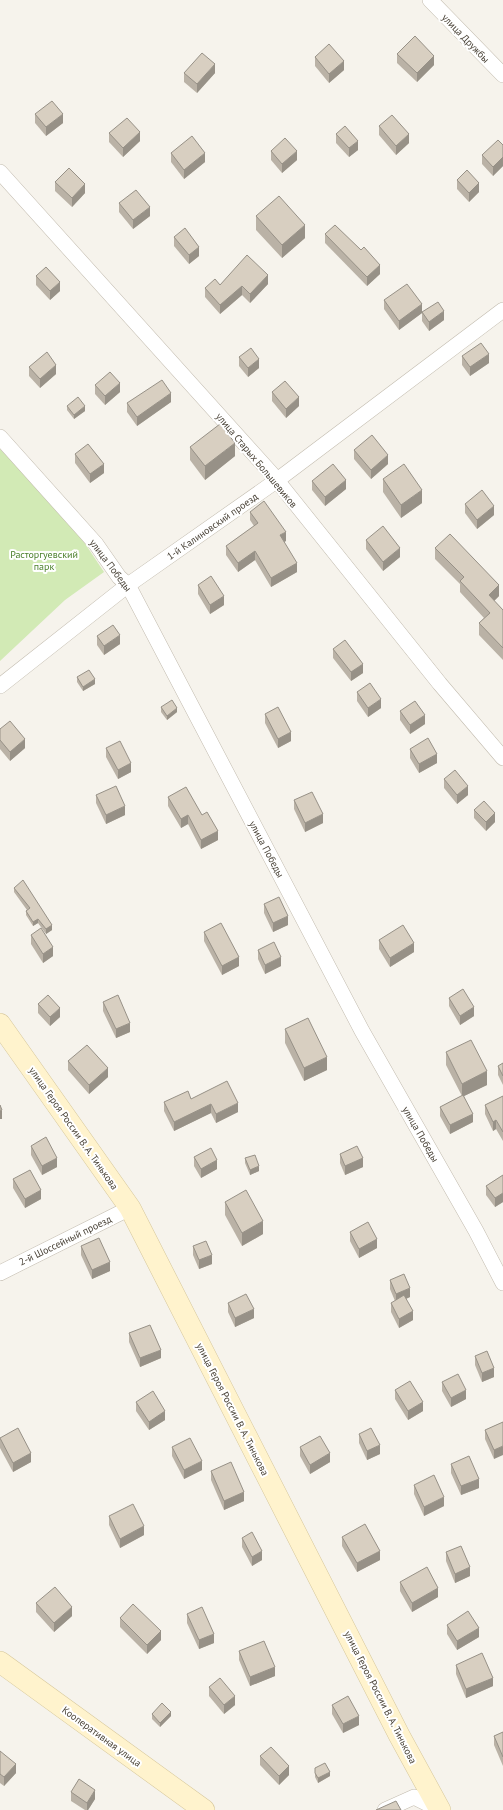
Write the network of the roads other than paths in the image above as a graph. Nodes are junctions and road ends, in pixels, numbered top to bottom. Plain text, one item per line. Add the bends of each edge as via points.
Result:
1 (430, 0) edge
2 (503, 75) edge
3 (0, 172) edge
4 (503, 310) edge
5 (0, 437) edge
6 (276, 481) junction
7 (128, 585) junction
8 (0, 686) edge
9 (503, 758) edge
10 (0, 1024) edge
11 (130, 1208) junction
12 (0, 1273) edge
13 (503, 1282) edge
14 (2, 1669) edge
15 (204, 1810) edge
16 (385, 1810) edge
17 (440, 1810) edge

1 - 2 street, улица Дружбы
3 - 6 street, улица Старых Большевиков
4 - 6 street, 1-й Калиновский проезд
5 - 7 street, улица Победы via 96,544 119,577
6 - 7 street, 1-й Калиновский проезд
6 - 9 street, улица Старых Большевиков
7 - 8 street, 1-й Калиновский проезд
7 - 13 street, улица Победы via 362,1031
10 - 11 street, улица Героя России В. А. Тинькова
11 - 12 street, 2-й Шоссейный проезд
11 - 17 street, улица Героя России В. А. Тинькова via 399,1735
14 - 15 street, Кооперативная улица
16 - 17 street via 414,1797

